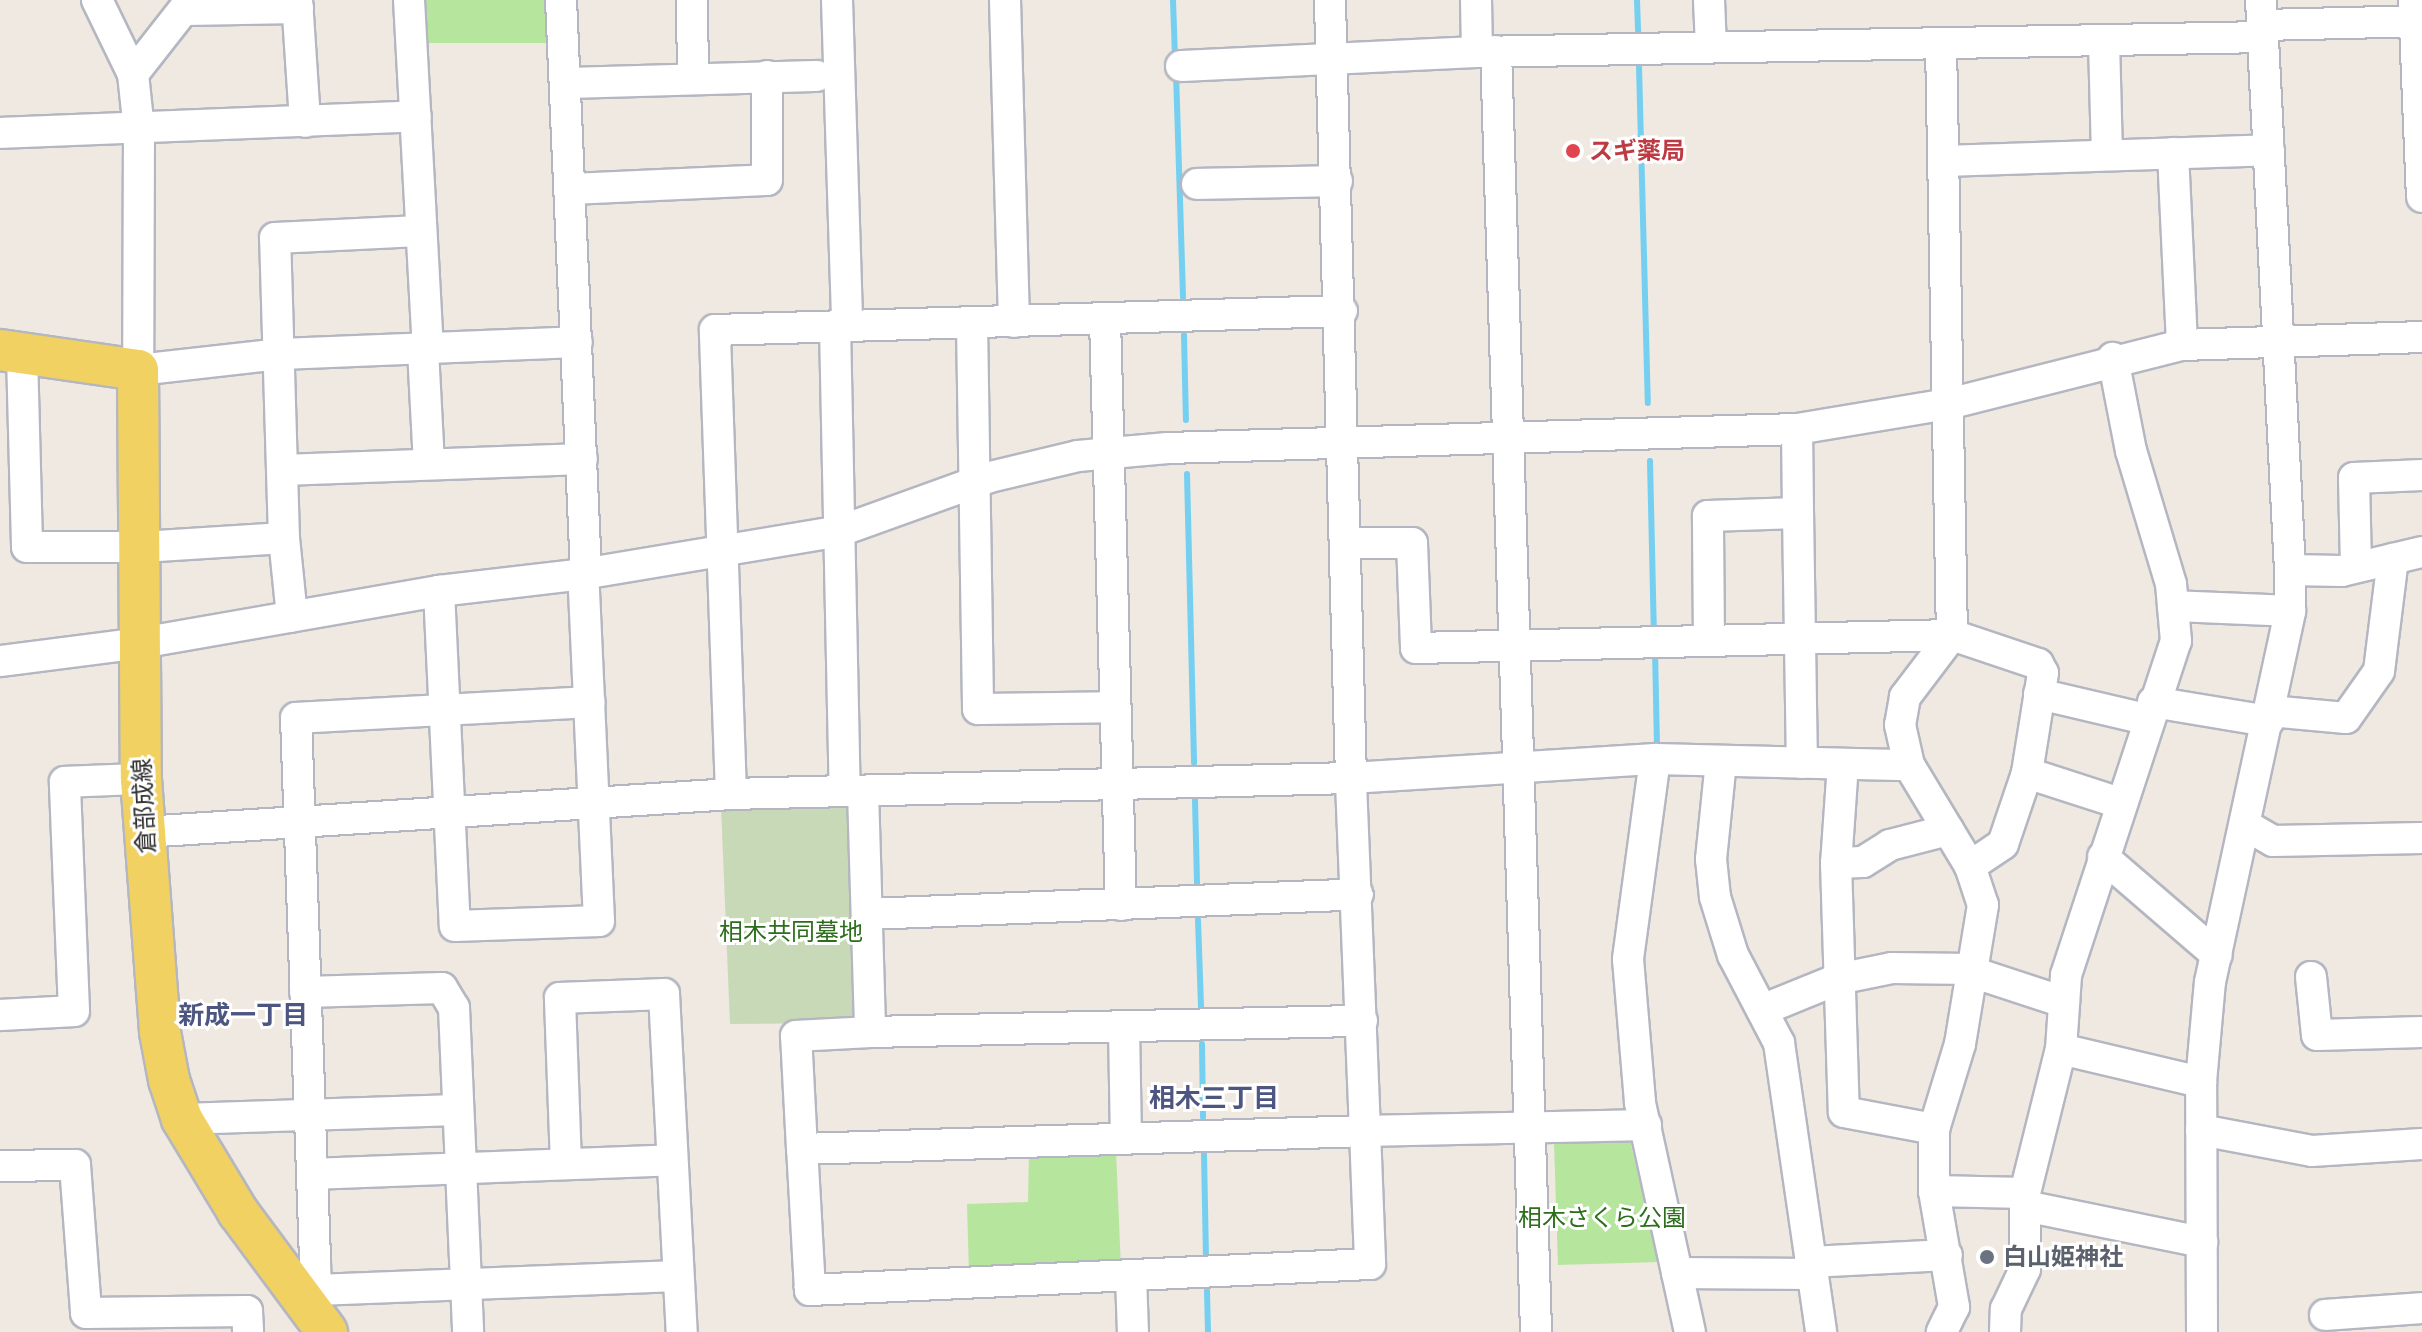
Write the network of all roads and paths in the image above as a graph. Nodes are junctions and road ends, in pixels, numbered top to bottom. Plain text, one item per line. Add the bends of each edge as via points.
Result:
1 (97, 0) edge
2 (409, 0) edge
3 (561, 0) edge
4 (692, 0) edge
5 (837, 0) edge
6 (1005, 0) edge
7 (1330, 0) edge
8 (1476, 0) edge
9 (1709, 0) edge
10 (298, 4) edge
11 (188, 5) edge
12 (2417, 14) edge
13 (2262, 21) edge
14 (2104, 41) junction
15 (1941, 43) junction
16 (1711, 47) junction
17 (1486, 51) junction
18 (1333, 61) junction
19 (1181, 66) dead end
20 (133, 74) junction
21 (767, 76) junction
22 (817, 76) dead end
23 (693, 77) junction
24 (566, 83) junction
25 (416, 116) junction
26 (305, 122) junction
27 (139, 130) junction
28 (0, 133) edge
29 (2269, 150) junction
30 (2173, 153) junction
31 (2107, 155) junction
32 (1944, 161) junction
33 (1337, 181) junction
34 (1197, 184) dead end
35 (570, 189) junction
36 (2422, 197) edge
37 (420, 231) junction
38 (1342, 311) junction
39 (1105, 319) junction
40 (1014, 322) junction
41 (972, 323) junction
42 (841, 327) junction
43 (2422, 337) edge
44 (577, 342) junction
45 (2278, 342) junction
46 (2182, 345) junction
47 (426, 349) junction
48 (11, 352) edge
49 (281, 354) junction
50 (2113, 358) junction
51 (138, 370) junction
52 (1948, 404) junction
53 (1797, 429) junction
54 (1510, 440) junction
55 (1344, 445) junction
56 (1109, 453) junction
57 (582, 459) junction
58 (429, 464) junction
59 (284, 470) junction
60 (2422, 475) edge
61 (975, 483) junction
62 (1798, 513) junction
63 (840, 531) junction
64 (284, 538) junction
65 (1346, 543) junction
66 (142, 547) junction
67 (2422, 552) edge
68 (722, 553) junction
69 (2393, 559) junction
70 (2356, 567) junction
71 (2290, 570) junction
72 (584, 573) junction
73 (439, 591) junction
74 (2173, 606) junction
75 (2290, 611) junction
76 (292, 617) junction
77 (1952, 635) junction
78 (1804, 639) junction
79 (1709, 641) junction
80 (141, 643) junction
81 (1517, 647) junction
82 (0, 661) edge
83 (2039, 694) junction
84 (590, 702) junction
85 (1115, 707) junction
86 (444, 709) junction
87 (2150, 711) junction
88 (2269, 716) junction
89 (1655, 759) junction
90 (1721, 761) junction
91 (1802, 763) junction
92 (1843, 764) junction
93 (1909, 765) junction
94 (1520, 768) junction
95 (2027, 773) junction
96 (1351, 778) junction
97 (141, 779) junction
98 (1117, 784) junction
99 (854, 791) junction
100 (731, 794) junction
101 (2120, 803) junction
102 (596, 807) junction
103 (448, 815) junction
104 (300, 823) junction
105 (2247, 826) junction
106 (1948, 830) junction
107 (144, 832) junction
108 (2422, 838) edge
109 (2103, 857) junction
110 (1836, 863) junction
111 (1970, 866) junction
112 (1358, 894) junction
113 (1121, 905) junction
114 (869, 914) junction
115 (2217, 955) junction
116 (1972, 971) junction
117 (2311, 977) dead end
118 (1838, 979) junction
119 (305, 992) junction
120 (2064, 1002) junction
121 (1762, 1010) junction
122 (0, 1015) edge
123 (1362, 1021) junction
124 (1124, 1027) junction
125 (870, 1032) junction
126 (2422, 1032) edge
127 (2061, 1049) junction
128 (2201, 1082) junction
129 (457, 1110) junction
130 (310, 1112) junction
131 (1844, 1112) junction
132 (1793, 1114) junction
133 (182, 1119) junction
134 (1528, 1125) junction
135 (1646, 1125) junction
136 (1934, 1129) junction
137 (2201, 1130) junction
138 (1365, 1131) junction
139 (1126, 1137) junction
140 (2422, 1144) edge
141 (802, 1149) junction
142 (671, 1160) junction
143 (566, 1164) junction
144 (0, 1166) edge
145 (459, 1167) junction
146 (313, 1174) junction
147 (1934, 1191) junction
148 (2025, 1199) junction
149 (2202, 1242) junction
150 (1947, 1255) junction
151 (1811, 1268) junction
152 (1677, 1273) junction
153 (678, 1276) junction
154 (1131, 1276) junction
155 (464, 1284) junction
156 (2422, 1308) edge
157 (317, 1309) edge
158 (2325, 1315) dead end
159 (248, 1332) edge
160 (468, 1332) edge
161 (682, 1332) edge
162 (1133, 1332) edge
163 (1536, 1332) edge
164 (1690, 1332) edge
165 (1821, 1332) edge
166 (1942, 1332) edge
167 (2005, 1332) edge
168 (2202, 1332) edge

1 - 20 street
2 - 25 street
3 - 24 street
4 - 23 street
5 - 42 street
6 - 40 street
7 - 18 street
8 - 17 street
9 - 16 street
10 - 11 street
10 - 26 street
11 - 20 street
12 - 13 street
12 - 36 street
13 - 14 street
13 - 29 street
14 - 15 street
14 - 31 street
15 - 16 street
15 - 32 street
16 - 17 street
17 - 18 street
17 - 54 street
18 - 19 street
18 - 33 street
20 - 27 street
21 - 22 street
21 - 23 street
21 - 35 street via 767,180
23 - 24 street
24 - 35 street
25 - 26 street
25 - 37 street
26 - 27 street
27 - 28 street
27 - 51 street
29 - 30 street
29 - 45 street
30 - 31 street
30 - 46 street
31 - 32 street
32 - 52 street
33 - 34 street
33 - 38 street
35 - 44 street
37 - 47 street
37 - 49 street via 275,238
38 - 39 street
38 - 55 street
39 - 40 street
39 - 56 street
40 - 41 street
41 - 42 street
41 - 61 street
42 - 63 street
42 - 68 street via 715,330
43 - 45 street
44 - 47 street
44 - 57 street
45 - 46 street
45 - 71 street
46 - 50 street
47 - 49 street
47 - 58 street
48 - 51 main road
48 - 66 street via 27,547
49 - 51 street
49 - 59 street
50 - 52 street
50 - 74 street via 2131,451
51 - 66 main road, 倉部成線
52 - 53 street
52 - 77 street
53 - 54 street
53 - 62 street
54 - 55 street
54 - 81 street
55 - 56 street
55 - 65 street
56 - 61 street
56 - 85 street
57 - 58 street
57 - 72 street
58 - 59 street
59 - 64 street
60 - 70 street via 2354,478
61 - 63 street
61 - 85 street via 978,709
62 - 78 street
62 - 79 street via 1708,516
63 - 68 street
63 - 99 street
64 - 66 street
64 - 76 street
65 - 81 street via 1412,543 1416,648
65 - 96 street
66 - 80 main road, 倉部成線
67 - 69 street
68 - 72 street
68 - 100 street
69 - 70 street
69 - 88 street via 2379,671 2346,718
70 - 71 street
71 - 75 street
72 - 73 street
72 - 84 street
73 - 76 street
73 - 86 street
74 - 75 street
74 - 87 street via 2176,641
75 - 88 street
76 - 80 street
77 - 78 street
77 - 83 street via 2038,664 2043,673
77 - 93 street via 1905,697 1900,725
78 - 79 street
78 - 91 street
79 - 81 street
80 - 82 street
80 - 97 main road, 倉部成線
81 - 94 street
83 - 87 street
83 - 95 street
84 - 86 street
84 - 102 street
85 - 98 street
86 - 103 street
86 - 104 street via 296,718
87 - 88 street
87 - 101 street
88 - 105 street
89 - 90 street
89 - 94 street
89 - 135 street via 1628,959
90 - 91 street
90 - 121 street via 1711,859 1715,897 1733,955
91 - 92 street
92 - 93 street
92 - 110 street
93 - 106 street
94 - 96 street
94 - 134 street
95 - 101 street
95 - 111 street via 2003,844
96 - 98 street
96 - 112 street
97 - 107 main road, 倉部成線
97 - 122 street via 65,782 74,1011
98 - 99 street
98 - 113 street
99 - 100 street
99 - 114 street
100 - 102 street
101 - 109 street
102 - 103 street
102 - 103 street via 596,922 455,926
103 - 104 street
104 - 107 street
104 - 119 street
105 - 108 street via 2273,841
105 - 115 street
106 - 110 street via 1890,845 1863,862
106 - 111 street
107 - 133 main road, 倉部成線 via 160,1032
109 - 115 street
109 - 120 street via 2066,975
110 - 118 street
111 - 116 street via 1983,905
112 - 113 street
112 - 123 street
113 - 114 street
114 - 125 street
115 - 128 street
116 - 118 street via 1892,968
116 - 120 street
116 - 136 street via 1960,1044
117 - 126 street via 2317,1035
118 - 121 street
118 - 131 street
119 - 129 street via 442,988 454,1008
119 - 130 street
120 - 127 street
121 - 132 street via 1779,1043
123 - 124 street
123 - 138 street
124 - 125 street
124 - 139 street
125 - 141 street via 796,1036
127 - 128 street
127 - 148 street
128 - 137 street
129 - 130 street
129 - 145 street
130 - 133 street
130 - 146 street
131 - 132 street
131 - 136 street
132 - 151 street
133 - 157 main road, 倉部成線 via 238,1212
134 - 135 street
134 - 138 street
134 - 163 street
135 - 152 street
136 - 147 street
137 - 140 street via 2312,1151
137 - 149 street
138 - 139 street
138 - 154 street via 1370,1264
139 - 141 street
141 - 154 street via 810,1290
142 - 143 street
142 - 143 street via 664,994 573,997 560,998
142 - 153 street
143 - 145 street
144 - 159 street via 75,1165 86,1313 247,1311
145 - 146 street
145 - 155 street
146 - 157 street
147 - 148 street
147 - 150 street
148 - 149 street
148 - 167 street via 2025,1269 2006,1309
149 - 168 street
150 - 151 street
150 - 166 street via 1954,1307
151 - 152 street
151 - 165 street
152 - 164 street
153 - 155 street
153 - 161 street
154 - 162 street
155 - 157 street
155 - 160 street
156 - 158 street

